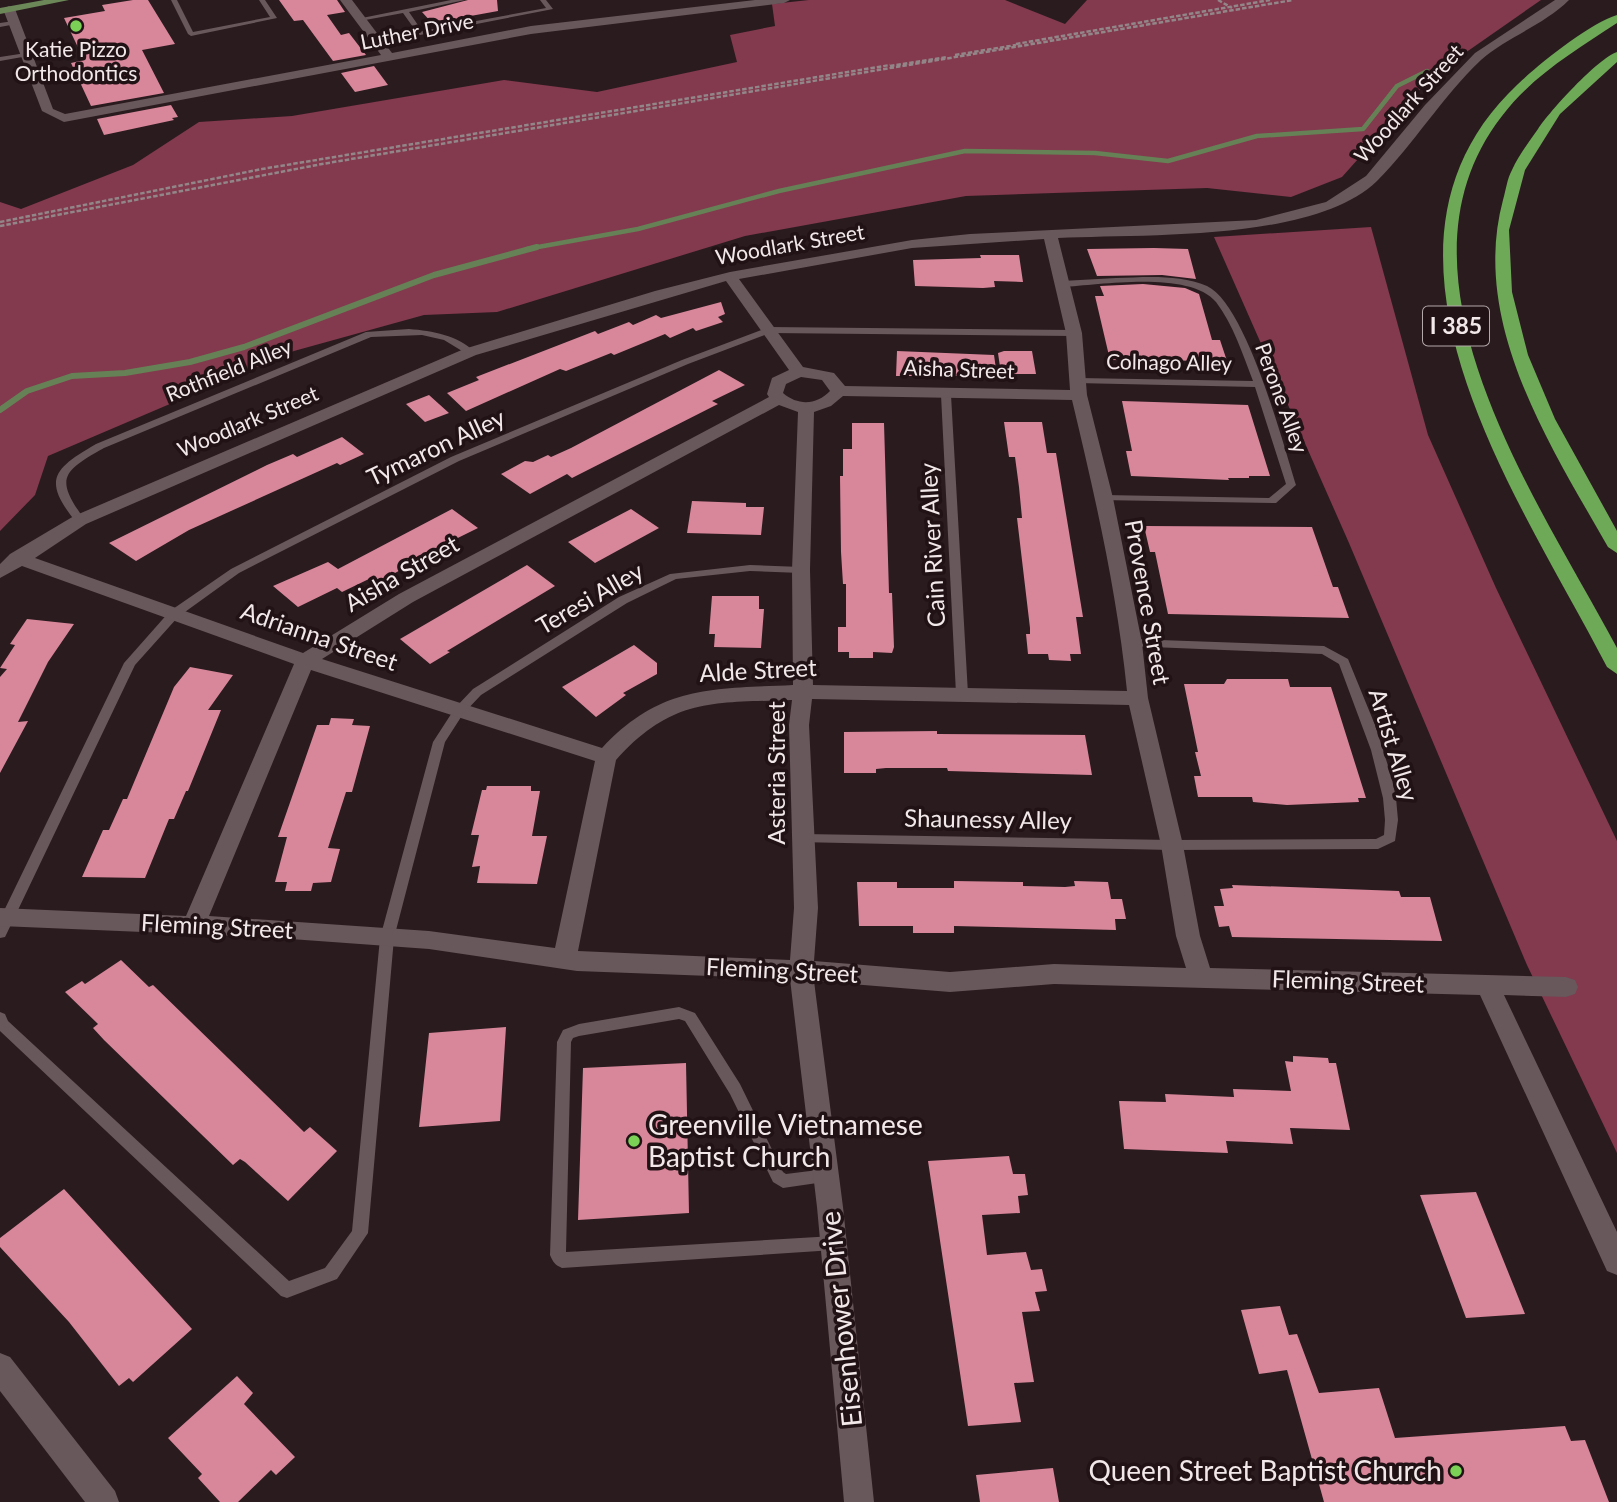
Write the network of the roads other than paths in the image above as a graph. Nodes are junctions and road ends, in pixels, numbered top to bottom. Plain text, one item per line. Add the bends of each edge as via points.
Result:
1 (63, 0) edge
2 (174, 0) edge
3 (262, 0) edge
4 (346, 0) edge
5 (462, 0) edge
6 (543, 0) edge
7 (669, 0) edge
8 (778, 0) edge
9 (1563, 0) edge
10 (715, 4) edge
11 (5, 10) edge
12 (405, 12) junction
13 (671, 13) junction
14 (1617, 18) edge
15 (360, 19) junction
16 (14, 23) junction
17 (0, 25) edge
18 (26, 55) junction
19 (1617, 56) edge
20 (390, 58) junction
21 (0, 60) edge
22 (1050, 234) junction
23 (730, 276) junction
24 (1062, 284) junction
25 (769, 330) junction
26 (1074, 332) junction
27 (470, 352) junction
28 (798, 372) junction
29 (1259, 384) junction
30 (1079, 388) junction
31 (838, 391) junction
32 (946, 395) junction
33 (778, 399) junction
34 (806, 407) junction
35 (1104, 498) junction
36 (80, 520) junction
37 (1617, 547) edge
38 (17, 558) junction
39 (802, 570) junction
40 (0, 572) edge
41 (174, 614) junction
42 (1132, 643) junction
43 (305, 661) junction
44 (1617, 667) edge
45 (803, 692) junction
46 (962, 694) junction
47 (1138, 698) junction
48 (459, 712) junction
49 (606, 757) junction
50 (803, 839) junction
51 (1172, 845) junction
52 (3, 923) edge
53 (194, 925) junction
54 (387, 938) junction
55 (565, 959) junction
56 (801, 970) junction
57 (1201, 977) junction
58 (1488, 986) junction
59 (1566, 987) dead end
60 (0, 1018) edge
61 (826, 1176) junction
62 (834, 1243) junction
63 (1617, 1262) edge
64 (0, 1367) edge
65 (104, 1502) edge
66 (859, 1502) edge

1 - 11 main road
2 - 3 lane via 191,33 274,18
4 - 15 street
5 - 12 lane
6 - 12 lane via 550,9 420,33
7 - 13 street
8 - 10 street, Luther Drive
9 - 22 street, Woodlark Street via 1479,56 1371,179 1331,205 1256,224
10 - 13 street, Luther Drive
11 - 16 street
12 - 15 lane
13 - 20 street, Luther Drive via 531,30
14 - 44 highway, I 385 via 1535,74 1486,128 1457,194 1448,275 1455,323 1486,417
15 - 20 street
16 - 17 lane
16 - 18 street
18 - 20 street, Luther Drive via 48,111 60,117 94,115
18 - 21 lane
19 - 37 highway, I 385 via 1572,90 1528,148 1515,172 1507,205 1502,262 1512,334 1529,382
22 - 23 street, Woodlark Street via 912,244
22 - 24 street, Provence Street
23 - 25 street
23 - 27 street, Woodlark Street
24 - 26 street, Provence Street
24 - 29 lane, Perone Alley via 1178,282 1209,290 1223,306
25 - 26 lane, Tymaron Alley
25 - 28 street
25 - 41 lane, Tymaron Alley via 455,459 234,571
26 - 30 street, Provence Street
27 - 36 street, Woodlark Street
27 - 36 lane, Rothfield Alley via 454,339 430,333 369,334 100,446 77,458 65,471 59,490
28 - 31 street via 822,374 832,379
28 - 33 street via 775,385
29 - 30 lane, Colnago Alley
29 - 35 lane, Perone Alley via 1291,485 1272,500
30 - 32 street, Aisha Street
30 - 35 street, Provence Street
31 - 32 street, Aisha Street
31 - 34 street via 830,401
32 - 46 lane, Cain River Alley
33 - 34 street
33 - 43 street, Aisha Street via 418,591
34 - 39 street, Asteria Street
35 - 42 street, Provence Street
36 - 38 street, Woodlark Street
38 - 40 street, Woodlark Street
38 - 41 street, Adrianna Street
39 - 45 street, Asteria Street
39 - 48 lane, Teresi Alley via 750,568 674,576 623,600 477,692
41 - 43 street, Adrianna Street
41 - 52 lane, Tymaron Alley via 130,663
42 - 47 street, Provence Street
42 - 51 lane, Artist Alley via 1324,650 1336,655 1344,662 1375,741 1394,822 1390,838 1378,844
43 - 48 street, Adrianna Street
43 - 53 street
45 - 46 street, Alde Street
45 - 49 street, Alde Street via 712,696 671,705 630,730
45 - 50 street, Asteria Street via 799,725
46 - 47 street, Alde Street
47 - 51 street, Provence Street
48 - 49 street, Adrianna Street
48 - 54 lane via 439,742
49 - 55 street
50 - 51 lane, Shaunessy Alley
50 - 56 street, Asteria Street via 806,908
51 - 57 street, Provence Street via 1188,936
52 - 53 street, Fleming Street
53 - 54 street, Fleming Street
54 - 55 street, Fleming Street
54 - 60 lane via 360,1233 331,1274 287,1290
55 - 56 street, Fleming Street
56 - 57 street, Fleming Street via 950,982 1054,974
56 - 61 street, Eisenhower Drive
57 - 58 street, Fleming Street
58 - 59 street, Fleming Street
58 - 63 street
61 - 62 street, Eisenhower Drive
61 - 62 lane via 790,1182 778,1177 735,1089 690,1017 679,1013 568,1034 564,1042 558,1255 562,1261
62 - 66 street, Eisenhower Drive
64 - 65 street

